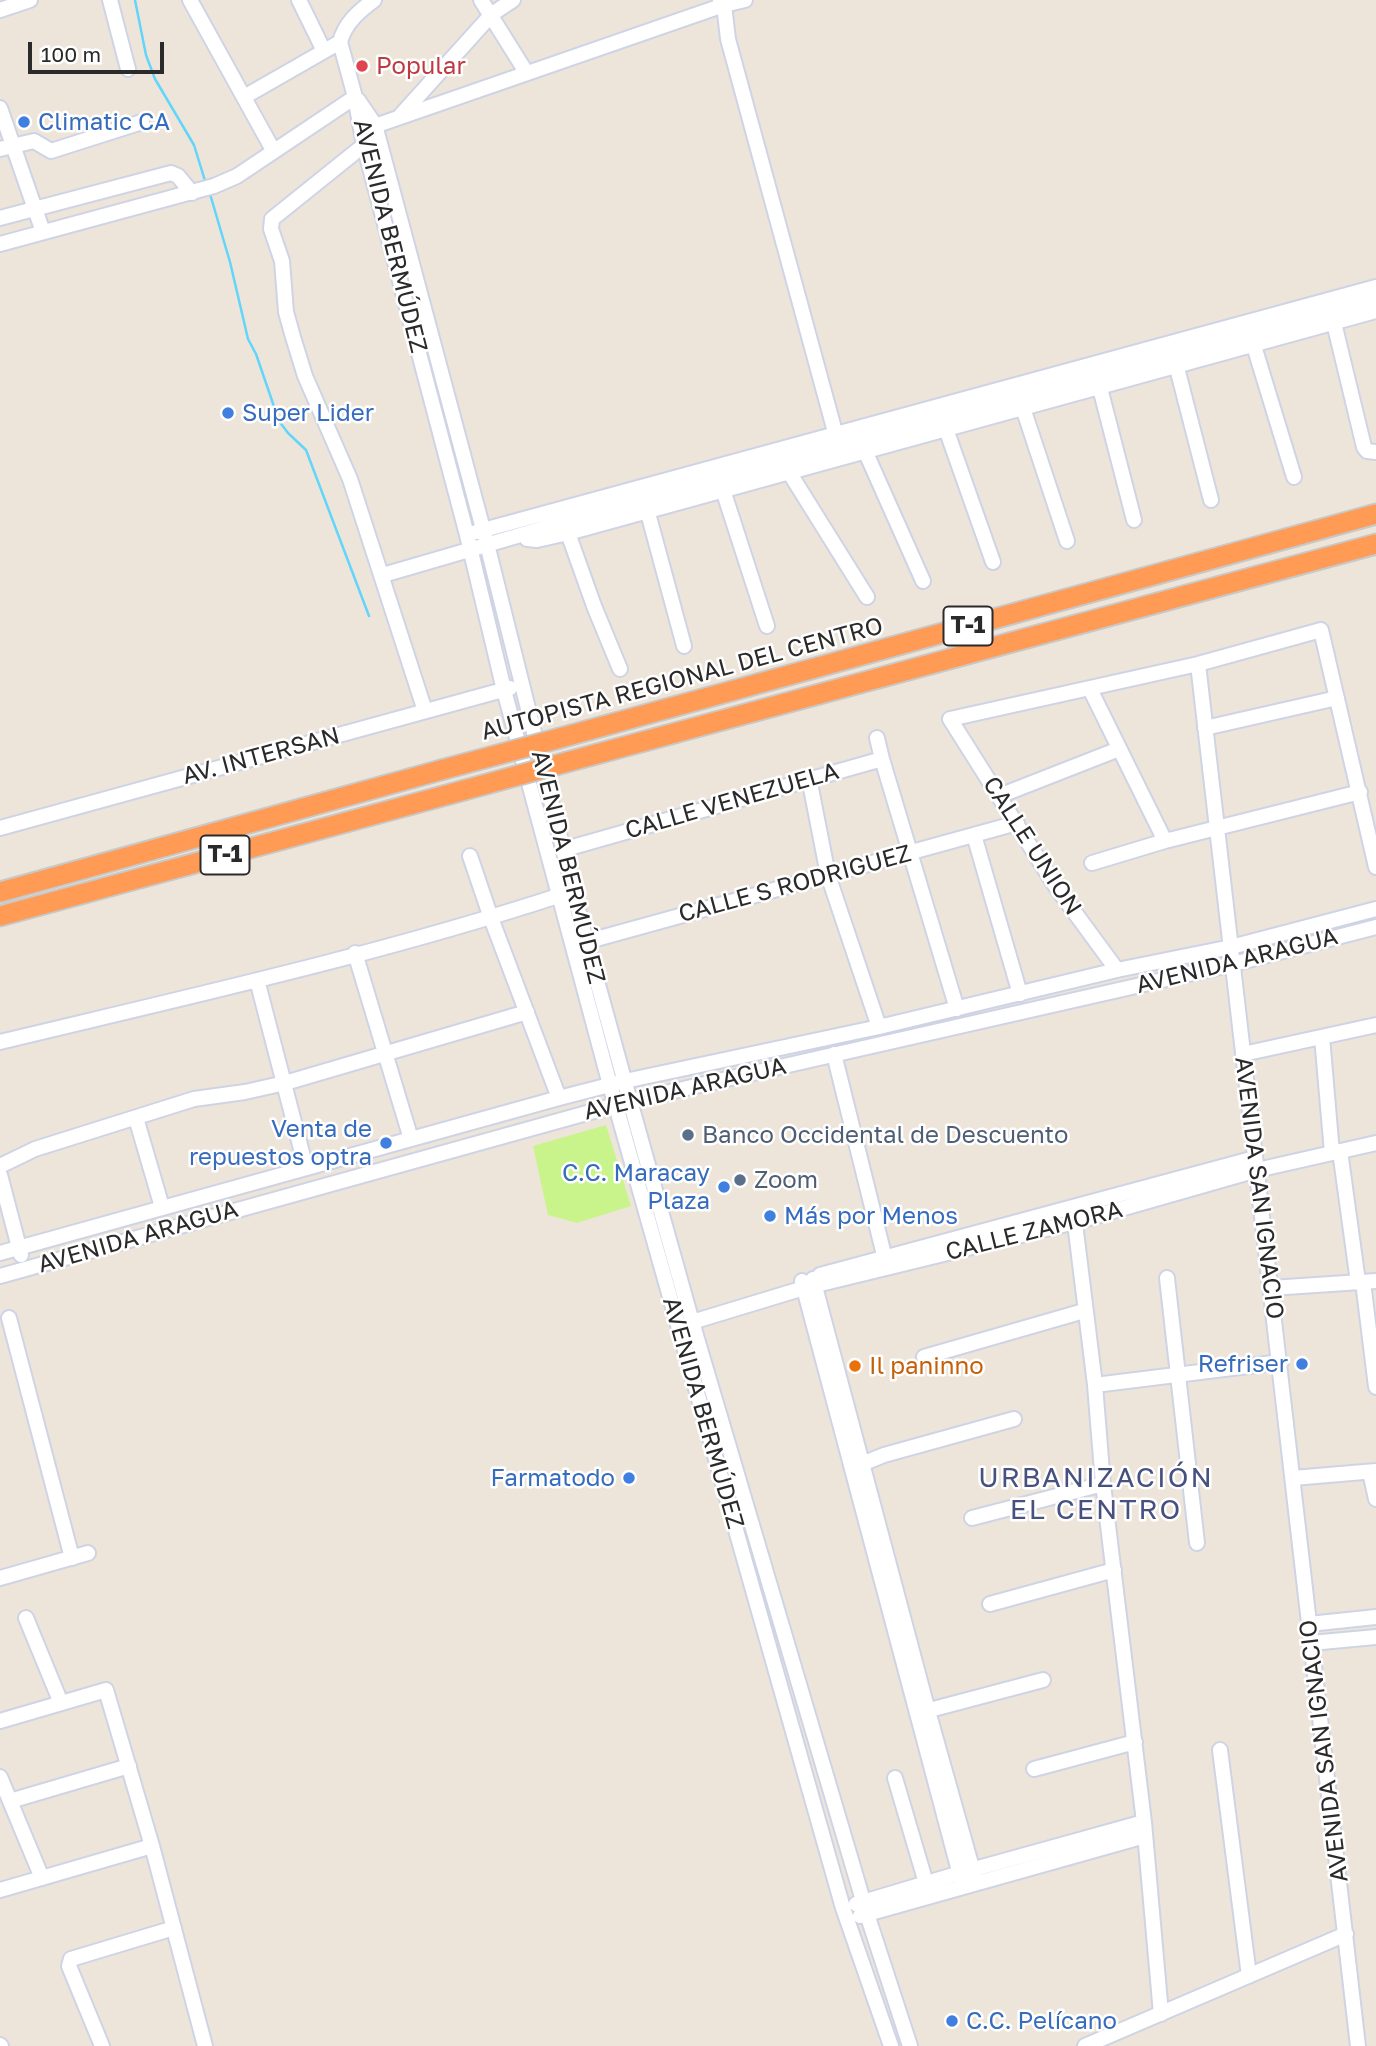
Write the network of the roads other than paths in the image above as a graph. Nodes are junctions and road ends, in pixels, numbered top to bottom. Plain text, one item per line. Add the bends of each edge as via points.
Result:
1 (30, 0) edge
2 (110, 0) edge
3 (190, 0) edge
4 (299, 0) edge
5 (374, 0) edge
6 (481, 0) edge
7 (513, 0) edge
8 (746, 0) edge
9 (722, 3) edge
10 (0, 10) edge
11 (492, 14) junction
12 (340, 42) junction
13 (324, 51) junction
14 (128, 69) dead end
15 (526, 72) junction
16 (244, 97) junction
17 (355, 97) junction
18 (0, 108) edge
19 (398, 118) junction
20 (142, 122) dead end
21 (370, 134) junction
22 (6, 147) edge
23 (273, 149) junction
24 (203, 189) junction
25 (35, 208) junction
26 (0, 218) edge
27 (43, 232) junction
28 (0, 244) edge
29 (1376, 287) edge
30 (1376, 299) edge
31 (1376, 312) edge
32 (1334, 323) junction
33 (1254, 346) junction
34 (1177, 368) junction
35 (1100, 388) junction
36 (1021, 403) junction
37 (946, 429) junction
38 (861, 440) junction
39 (839, 446) junction
40 (1376, 452) edge
41 (789, 472) junction
42 (1294, 477) dead end
43 (723, 490) junction
44 (1211, 500) dead end
45 (646, 506) junction
46 (1376, 514) edge
47 (1134, 520) dead end
48 (568, 533) junction
49 (467, 535) junction
50 (520, 535) junction
51 (486, 537) junction
52 (1067, 541) dead end
53 (1376, 544) edge
54 (471, 551) junction
55 (992, 562) dead end
56 (383, 575) junction
57 (923, 581) dead end
58 (867, 597) dead end
59 (767, 626) dead end
60 (684, 646) dead end
61 (1198, 664) junction
62 (620, 669) dead end
63 (522, 685) junction
64 (1090, 689) junction
65 (504, 690) junction
66 (1338, 698) junction
67 (425, 710) junction
68 (1206, 727) junction
69 (877, 738) dead end
70 (1119, 748) junction
71 (881, 759) junction
72 (809, 778) junction
73 (1360, 792) junction
74 (999, 796) junction
75 (1017, 823) junction
76 (0, 828) edge
77 (1217, 829) junction
78 (974, 835) junction
79 (1165, 841) junction
80 (562, 850) junction
81 (908, 853) junction
82 (470, 856) dead end
83 (1092, 863) dead end
84 (1376, 867) edge
85 (828, 875) junction
86 (0, 892) edge
87 (561, 895) junction
88 (1376, 909) edge
89 (0, 916) edge
90 (491, 918) junction
91 (1376, 927) edge
92 (580, 943) junction
93 (1231, 947) junction
94 (355, 953) junction
95 (1233, 964) junction
96 (1117, 970) junction
97 (257, 980) junction
98 (1020, 994) junction
99 (957, 1009) junction
100 (527, 1012) junction
101 (1376, 1025) edge
102 (879, 1027) junction
103 (1322, 1037) junction
104 (0, 1042) edge
105 (386, 1054) junction
106 (834, 1054) junction
107 (1242, 1054) junction
108 (625, 1082) junction
109 (285, 1083) junction
110 (610, 1085) junction
111 (559, 1098) junction
112 (623, 1103) junction
113 (136, 1118) junction
114 (411, 1139) junction
115 (1376, 1143) edge
116 (1336, 1152) junction
117 (1256, 1164) junction
118 (0, 1166) edge
119 (306, 1168) junction
120 (0, 1175) edge
121 (1073, 1206) junction
122 (162, 1207) junction
123 (1075, 1222) junction
124 (19, 1247) junction
125 (0, 1253) edge
126 (885, 1262) junction
127 (24, 1269) junction
128 (0, 1276) edge
129 (1167, 1278) dead end
130 (1366, 1282) edge
131 (809, 1283) junction
132 (1271, 1288) junction
133 (1084, 1311) junction
134 (691, 1317) junction
135 (7, 1327) edge
136 (924, 1357) dead end
137 (1281, 1362) junction
138 (1178, 1373) junction
139 (1095, 1385) junction
140 (1376, 1387) edge
141 (1014, 1419) dead end
142 (857, 1466) junction
143 (1373, 1472) edge
144 (1293, 1478) junction
145 (1104, 1484) junction
146 (1376, 1499) edge
147 (746, 1503) junction
148 (729, 1508) junction
149 (972, 1518) dead end
150 (1197, 1543) dead end
151 (88, 1553) dead end
152 (72, 1558) junction
153 (1114, 1570) junction
154 (1, 1574) edge
155 (990, 1604) dead end
156 (1376, 1617) edge
157 (26, 1618) dead end
158 (1309, 1624) junction
159 (1376, 1637) edge
160 (1311, 1643) junction
161 (1043, 1680) dead end
162 (61, 1703) junction
163 (923, 1712) junction
164 (0, 1721) edge
165 (1135, 1742) junction
166 (1220, 1750) dead end
167 (129, 1766) junction
168 (1034, 1769) dead end
169 (0, 1777) edge
170 (895, 1778) dead end
171 (10, 1801) junction
172 (1145, 1829) junction
173 (152, 1846) junction
174 (968, 1877) junction
175 (42, 1878) junction
176 (926, 1883) junction
177 (0, 1890) edge
178 (865, 1908) junction
179 (845, 1914) junction
180 (174, 1928) junction
181 (1346, 1934) junction
182 (1249, 1976) junction
183 (1161, 2014) junction
184 (102, 2046) edge
185 (205, 2046) edge
186 (891, 2046) edge
187 (910, 2046) edge
188 (1085, 2046) edge
189 (1358, 2046) edge

1 - 10 street
2 - 14 street
3 - 16 street
4 - 13 street
5 - 12 street via 352,18
6 - 11 street
7 - 11 street
8 - 9 street
9 - 15 street
9 - 39 street
11 - 15 street
11 - 19 street
12 - 13 street
12 - 17 street
13 - 16 street
15 - 19 street
16 - 23 street
17 - 21 street, AVENIDA BERMÚDEZ
17 - 23 street
18 - 22 street
19 - 21 street
20 - 22 street via 51,151 34,141
21 - 49 street, AVENIDA BERMÚDEZ
21 - 51 street, AVENIDA BERMÚDEZ
21 - 56 street via 272,219 271,229 282,261 286,312 301,363 350,479
22 - 25 street
23 - 24 street via 237,176
24 - 25 street via 171,173
24 - 27 street
25 - 26 street
25 - 27 street
27 - 28 street
29 - 38 street
30 - 36 street
31 - 32 street
32 - 33 street
32 - 40 street via 1364,447
33 - 34 street
33 - 42 street
34 - 35 street
34 - 44 street
35 - 36 street
35 - 47 street
36 - 37 street
36 - 38 street
36 - 52 street
37 - 38 street
37 - 55 street
38 - 39 street
38 - 57 street
39 - 41 street
39 - 45 street
39 - 51 street
41 - 43 street
41 - 58 street
43 - 45 street
43 - 59 street
45 - 48 street
45 - 50 street
45 - 60 street
46 - 86 highway, AUTOPISTA REGIONAL DEL CENTRO / T-1, bridge
48 - 50 street via 537,540
48 - 62 street
49 - 51 street
49 - 54 street, AVENIDA BERMÚDEZ
50 - 51 street
51 - 54 street
51 - 63 street, AVENIDA BERMÚDEZ
53 - 89 highway, AUTOPISTA REGIONAL DEL CENTRO / T-1, bridge
54 - 56 street
54 - 65 street, AVENIDA BERMÚDEZ
56 - 67 street
61 - 64 street
61 - 66 street via 1321,630
61 - 68 street, AVENIDA SAN IGNACIO
63 - 65 street, AV. INTERSAN
63 - 80 street, AVENIDA BERMÚDEZ
64 - 70 street
64 - 74 street, CALLE UNION via 950,719
65 - 67 street, AV. INTERSAN
65 - 87 street, AVENIDA BERMÚDEZ
66 - 68 street
66 - 73 street
67 - 76 street, AV. INTERSAN
68 - 77 street, AVENIDA SAN IGNACIO
69 - 71 street
70 - 74 street
70 - 79 street
71 - 72 street, CALLE VENEZUELA
71 - 81 street
72 - 80 street, CALLE VENEZUELA
72 - 85 street
73 - 77 street
73 - 84 street
74 - 75 street, CALLE UNION
75 - 78 street, CALLE S RODRIGUEZ
75 - 96 street, CALLE UNION via 1056,887
77 - 79 street
77 - 93 street, AVENIDA SAN IGNACIO
78 - 81 street, CALLE S RODRIGUEZ
78 - 98 street
79 - 83 street
80 - 92 street, AVENIDA BERMÚDEZ
81 - 85 street, CALLE S RODRIGUEZ
81 - 99 street
82 - 90 street
85 - 92 street, CALLE S RODRIGUEZ
85 - 102 street
87 - 90 street
87 - 92 street, AVENIDA BERMÚDEZ
88 - 93 street, AVENIDA ARAGUA
90 - 94 street
90 - 100 street
91 - 95 street, AVENIDA ARAGUA
92 - 108 street, AVENIDA BERMÚDEZ
92 - 110 street, AVENIDA BERMÚDEZ
93 - 95 street, AVENIDA SAN IGNACIO
93 - 96 street, AVENIDA ARAGUA
94 - 97 street
94 - 105 street
95 - 106 street, AVENIDA ARAGUA
95 - 107 street, AVENIDA SAN IGNACIO
96 - 98 street, AVENIDA ARAGUA
97 - 104 street
97 - 109 street
98 - 99 street, AVENIDA ARAGUA
99 - 102 street, AVENIDA ARAGUA
100 - 105 street
100 - 111 street
101 - 103 street
102 - 108 street, AVENIDA ARAGUA
103 - 107 street
103 - 116 street
105 - 109 street
105 - 114 street
106 - 112 street, AVENIDA ARAGUA
106 - 126 street
107 - 117 street, AVENIDA SAN IGNACIO
108 - 110 street, AVENIDA ARAGUA
108 - 112 street, AVENIDA BERMÚDEZ
109 - 113 street via 194,1099
109 - 119 street
110 - 111 street, AVENIDA ARAGUA
110 - 112 street, AVENIDA BERMÚDEZ
111 - 114 street, AVENIDA ARAGUA
112 - 127 street, AVENIDA ARAGUA
112 - 134 street, AVENIDA BERMÚDEZ
112 - 148 street, AVENIDA BERMÚDEZ
113 - 118 street via 35,1149
113 - 122 street
114 - 119 street, AVENIDA ARAGUA
115 - 116 street, CALLE ZAMORA
116 - 117 street, CALLE ZAMORA
116 - 130 street
117 - 121 street, CALLE ZAMORA
117 - 123 street, CALLE ZAMORA
117 - 132 street, AVENIDA SAN IGNACIO
119 - 122 street, AVENIDA ARAGUA
120 - 124 street
121 - 123 street
121 - 126 street, CALLE ZAMORA
122 - 124 street, AVENIDA ARAGUA
123 - 126 street, CALLE ZAMORA
123 - 133 street
124 - 125 street, AVENIDA ARAGUA
124 - 127 street
126 - 131 street, CALLE ZAMORA
127 - 128 street, AVENIDA ARAGUA
129 - 138 street
130 - 132 street
130 - 140 street
131 - 134 street, CALLE ZAMORA
131 - 142 street
132 - 137 street, AVENIDA SAN IGNACIO
133 - 136 street
133 - 139 street
134 - 147 street, AVENIDA BERMÚDEZ
135 - 152 street
137 - 138 street
137 - 144 street, AVENIDA SAN IGNACIO
138 - 139 street
138 - 150 street
139 - 145 street
141 - 142 street
142 - 163 street
143 - 144 street
143 - 146 street
144 - 158 street, AVENIDA SAN IGNACIO
145 - 149 street
145 - 153 street
147 - 148 street
147 - 178 street, AVENIDA BERMÚDEZ
148 - 179 street, AVENIDA BERMÚDEZ
151 - 152 street
152 - 154 street
153 - 155 street
153 - 165 street
156 - 158 street
157 - 162 street
158 - 160 street, AVENIDA SAN IGNACIO
159 - 160 street
160 - 181 street, AVENIDA SAN IGNACIO
161 - 163 street
162 - 164 street
162 - 167 street via 106,1690
163 - 174 street
165 - 168 street
165 - 172 street
166 - 182 street
167 - 171 street
167 - 173 street
169 - 171 street
170 - 176 street
171 - 175 street
172 - 174 street
172 - 183 street
173 - 175 street
173 - 180 street
174 - 176 street
174 - 178 street
175 - 177 street
176 - 178 street
178 - 179 street
178 - 187 street, AVENIDA BERMÚDEZ
179 - 186 street, AVENIDA BERMÚDEZ
180 - 184 street via 71,1959 69,1966
180 - 185 street
181 - 182 street
181 - 189 street, AVENIDA SAN IGNACIO
182 - 183 street
183 - 188 street

